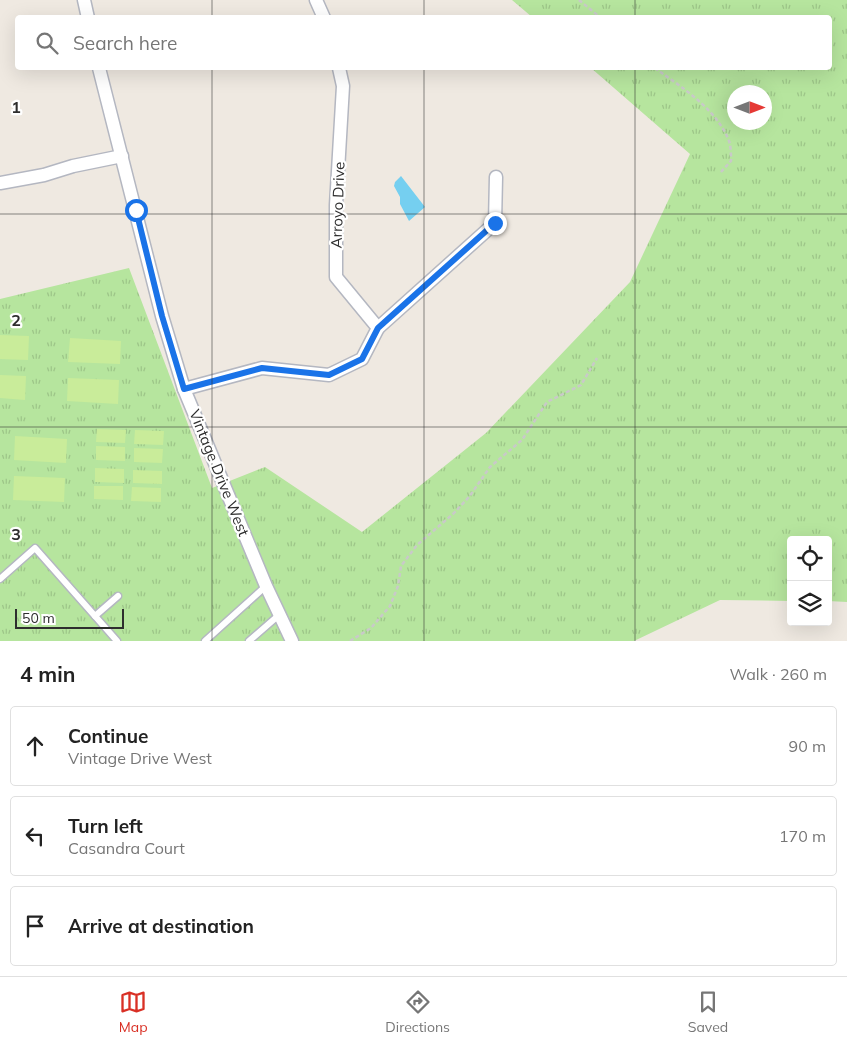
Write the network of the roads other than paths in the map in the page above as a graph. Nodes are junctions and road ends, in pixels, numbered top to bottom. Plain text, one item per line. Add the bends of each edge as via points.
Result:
1 (84, 0) edge
2 (316, 0) edge
3 (87, 15) edge
4 (323, 15) edge
5 (100, 70) edge
6 (339, 70) edge
7 (122, 156) junction
8 (496, 177) dead end
9 (0, 183) edge
10 (378, 328) junction
11 (184, 389) junction
12 (0, 579) edge
13 (266, 586) junction
14 (118, 596) dead end
15 (95, 616) junction
16 (279, 616) junction
17 (118, 641) edge
18 (205, 641) edge
19 (249, 641) edge
20 (292, 641) edge

1 - 3 street
2 - 4 street
5 - 7 street, Vintage Drive West
6 - 10 street, Arroyo Drive via 342,86 336,277
7 - 9 street
7 - 11 street, Vintage Drive West
8 - 10 street via 495,223
10 - 11 street via 362,359 329,375 262,368
11 - 13 street, Vintage Drive West
12 - 15 lane via 34,548
13 - 16 street, Vintage Drive West
13 - 18 lane
14 - 15 lane
15 - 17 lane
16 - 19 lane
16 - 20 street, Vintage Drive West

